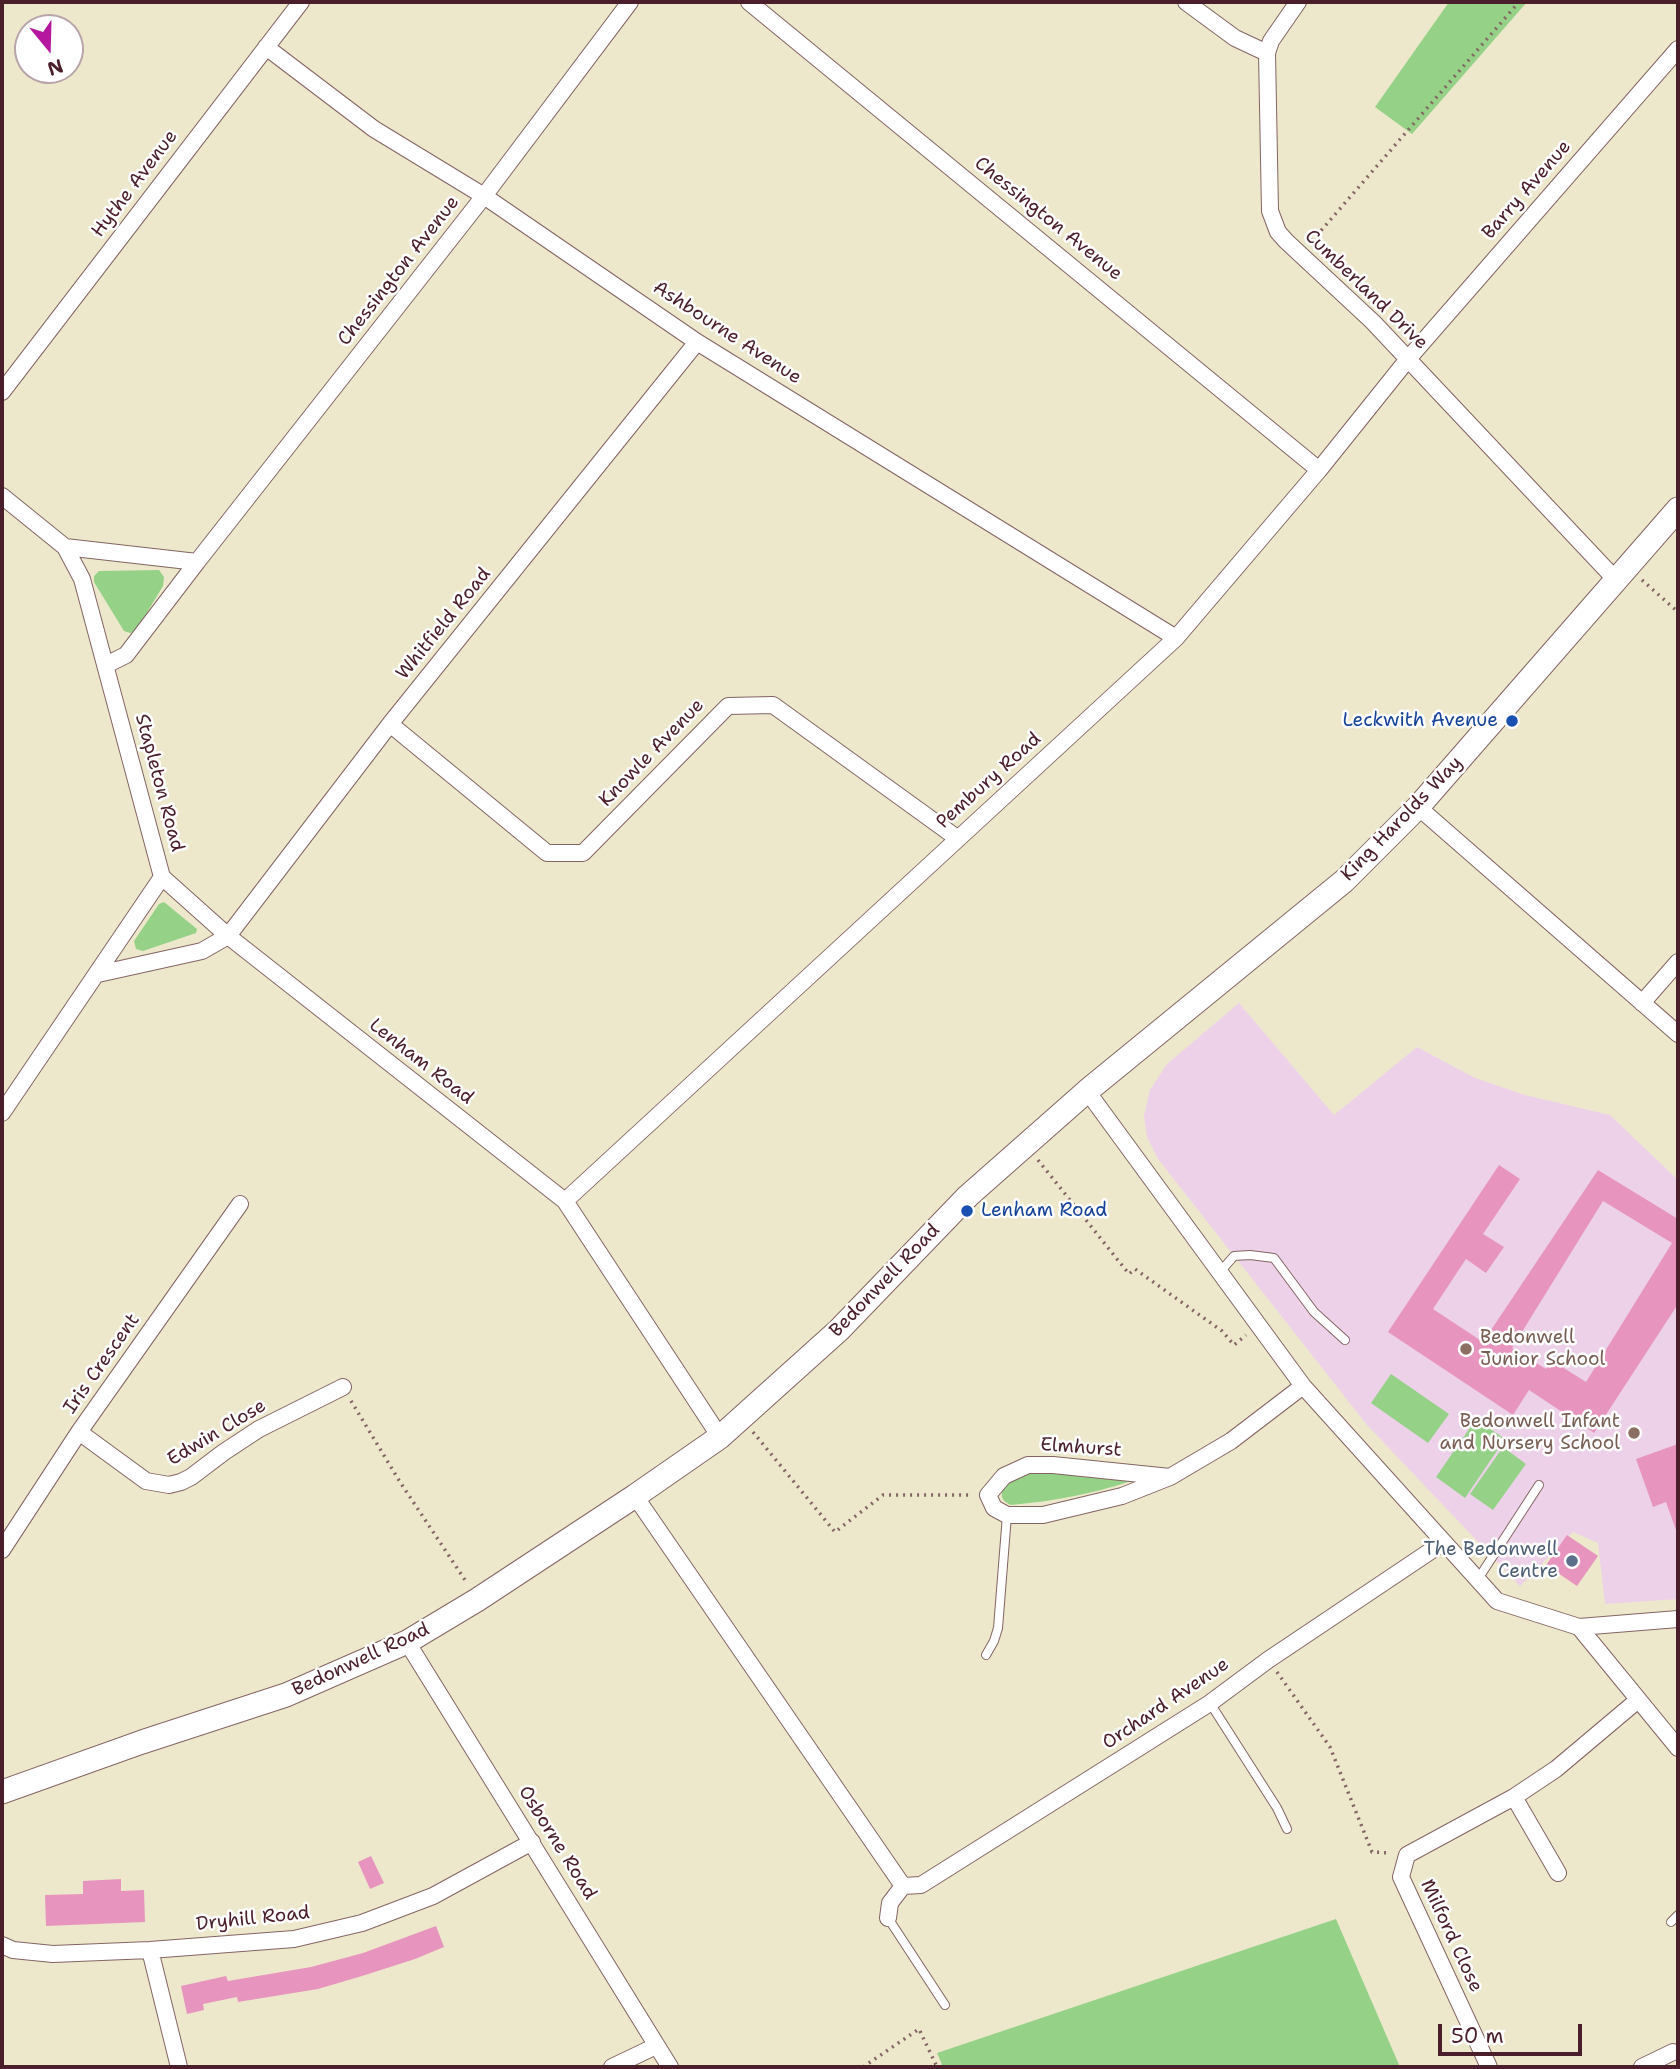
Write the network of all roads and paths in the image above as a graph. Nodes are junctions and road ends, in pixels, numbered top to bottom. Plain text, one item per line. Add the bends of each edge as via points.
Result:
1 (301, 2) edge
2 (630, 2) edge
3 (749, 2) edge
4 (1186, 2) edge
5 (1298, 2) edge
6 (1519, 2) edge
7 (267, 47) junction
8 (1678, 49) edge
9 (1267, 52) junction
10 (484, 196) junction
11 (1313, 240) dead end
12 (697, 342) junction
13 (1408, 359) junction
14 (2, 392) edge
15 (1320, 470) junction
16 (2, 496) edge
17 (1678, 509) edge
18 (65, 547) junction
19 (197, 562) junction
20 (1622, 573) junction
21 (1678, 612) edge
22 (1176, 638) junction
23 (106, 665) junction
24 (390, 724) junction
25 (1418, 807) junction
26 (957, 838) junction
27 (162, 877) junction
28 (228, 936) junction
29 (1678, 962) edge
30 (98, 974) junction
31 (1642, 1003) junction
32 (1678, 1034) edge
33 (1087, 1091) junction
34 (2, 1113) edge
35 (1026, 1145) junction
36 (565, 1201) junction
37 (240, 1204) dead end
38 (1220, 1272) junction
39 (1259, 1325) junction
40 (1345, 1340) dead end
41 (1303, 1386) junction
42 (343, 1387) joint
43 (743, 1419) junction
44 (79, 1432) junction
45 (720, 1437) junction
46 (1170, 1477) junction
47 (1539, 1485) dead end
48 (988, 1495) junction
49 (635, 1496) junction
50 (1007, 1515) junction
51 (1444, 1542) junction
52 (2, 1550) edge
53 (1478, 1579) junction
54 (477, 1600) junction
55 (1678, 1619) edge
56 (1579, 1627) junction
57 (407, 1642) junction
58 (986, 1655) dead end
59 (1268, 1660) junction
60 (1638, 1700) junction
61 (1210, 1703) junction
62 (1678, 1748) edge
63 (2, 1792) edge
64 (1514, 1797) junction
65 (1287, 1829) dead end
66 (532, 1842) junction
67 (1407, 1855) junction
68 (1558, 1873) dead end
69 (903, 1886) junction
70 (1678, 1915) edge
71 (888, 1919) joint
72 (1671, 1922) dead end
73 (2, 1945) edge
74 (150, 1950) junction
75 (945, 2004) dead end
76 (656, 2046) junction
77 (1673, 2052) dead end
78 (179, 2067) edge
79 (612, 2067) edge
80 (670, 2067) edge
81 (863, 2067) edge
82 (937, 2067) edge
83 (1489, 2067) edge
84 (1642, 2067) edge

1 - 7 street, Hythe Avenue
2 - 10 street, Chessington Avenue
3 - 15 street, Chessington Avenue
4 - 9 street via 1235,38
5 - 9 street
6 - 11 path
7 - 10 street, Ashbourne Avenue via 374,129
7 - 14 street, Hythe Avenue
8 - 13 street, Barry Avenue
9 - 13 street, Cumberland Drive via 1270,211 1274,223 1286,241
10 - 12 street, Ashbourne Avenue
10 - 19 street, Chessington Avenue
12 - 22 street, Ashbourne Avenue
12 - 24 street, Whitfield Road
13 - 15 street, Pembury Road
13 - 20 street, Cumberland Drive
15 - 22 street, Pembury Road
16 - 18 street, Stapleton Road
17 - 20 street, King Harolds Way
18 - 19 street
18 - 23 street, Stapleton Road via 82,579
19 - 23 street, Chessington Avenue via 126,655
20 - 21 path
20 - 25 street, King Harolds Way
22 - 26 street, Pembury Road
23 - 27 street, Stapleton Road
24 - 26 street, Knowle Avenue via 547,853 583,853 728,706 773,705
24 - 28 street, Whitfield Road
25 - 31 street
25 - 33 street, King Harolds Way via 1344,881
26 - 36 street, Pembury Road
27 - 28 street, Lenham Road
27 - 30 street, Stapleton Road
28 - 30 street via 202,951
28 - 36 street, Lenham Road
29 - 31 street
30 - 34 street, Stapleton Road
31 - 32 street
33 - 35 street, Bedonwell Road
33 - 38 street
35 - 39 path via 1129,1273 1135,1269 1222,1331 1234,1345
35 - 43 street, Bedonwell Road via 968,1196 839,1330
36 - 45 street, Lenham Road
37 - 44 street, Iris Crescent
38 - 39 street
38 - 40 lane via 1234,1256 1274,1258 1314,1312
39 - 41 street
41 - 46 street via 1231,1441
41 - 51 street
42 - 44 street, Edwin Close via 259,1429 191,1477 169,1485 146,1481
42 - 54 path
43 - 45 street, Bedonwell Road
43 - 48 path via 835,1532 883,1495
44 - 52 street, Iris Crescent
45 - 49 street, Bedonwell Road
46 - 48 street, Elmhurst via 1028,1465 1004,1475
46 - 50 street via 1122,1496 1056,1512
47 - 53 lane
48 - 50 street via 994,1508
49 - 54 street, Bedonwell Road
49 - 69 street
50 - 58 lane via 998,1628
51 - 53 street
51 - 59 street, Orchard Avenue
53 - 56 street via 1497,1601
54 - 57 street, Bedonwell Road
55 - 56 street
56 - 60 street
57 - 63 street, Bedonwell Road via 286,1695
57 - 66 street, Osborne Road
59 - 61 street, Orchard Avenue
59 - 67 path via 1330,1747 1372,1852
60 - 62 street
60 - 64 street via 1556,1769
61 - 65 lane
61 - 69 street, Orchard Avenue via 920,1885
64 - 67 street
64 - 68 street
66 - 74 street, Dryhill Road via 433,1896 362,1923 294,1939
66 - 76 street, Osborne Road
67 - 83 street, Milford Close via 1401,1877
69 - 71 street via 890,1903
70 - 72 lane
71 - 75 lane
73 - 74 street, Dryhill Road via 53,1954
74 - 78 street
76 - 79 street
76 - 80 street, Osborne Road
77 - 84 street
81 - 82 path via 919,2029

